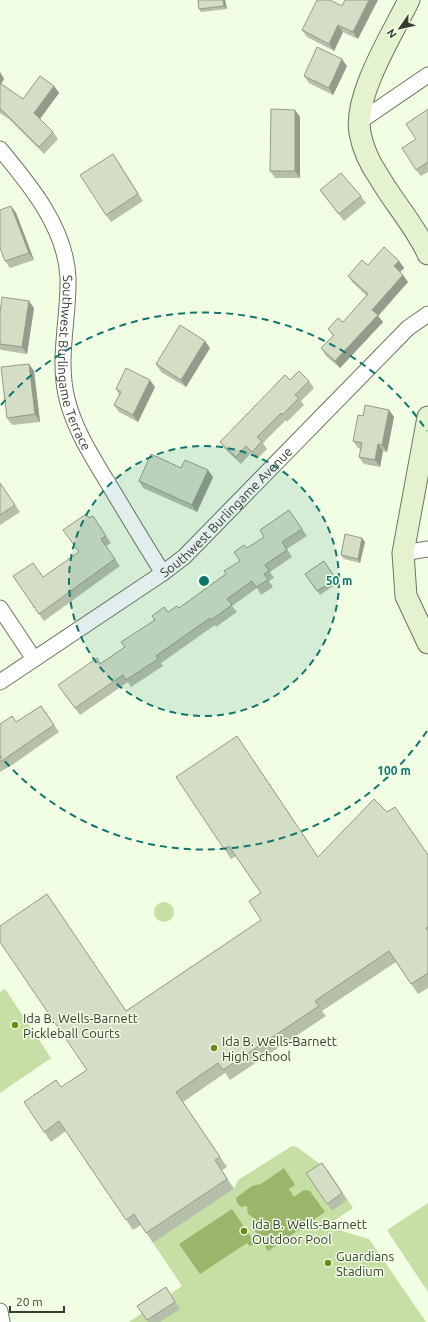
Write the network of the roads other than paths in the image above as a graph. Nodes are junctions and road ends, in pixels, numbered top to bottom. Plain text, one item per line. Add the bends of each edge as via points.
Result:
1 (409, 0) edge
2 (428, 75) edge
3 (359, 122) junction
4 (0, 149) edge
5 (428, 254) edge
6 (428, 314) edge
7 (428, 417) edge
8 (428, 549) edge
9 (403, 553) junction
10 (163, 574) junction
11 (0, 608) edge
12 (428, 642) edge
13 (34, 659) junction
14 (0, 682) edge
15 (0, 1311) edge
16 (2, 1322) edge

1 - 3 street via 367,85
2 - 3 street
3 - 5 street via 364,151
4 - 10 street, Southwest Burlingame Terrace via 39,200 56,230 66,262 68,278 62,370 72,417 95,462
6 - 10 street, Southwest Burlingame Avenue via 408,328 200,542
7 - 9 street
8 - 9 street
9 - 12 street via 406,596
10 - 13 street, Southwest Burlingame Avenue
11 - 13 street
13 - 14 street, Southwest Burlingame Avenue
15 - 16 street

